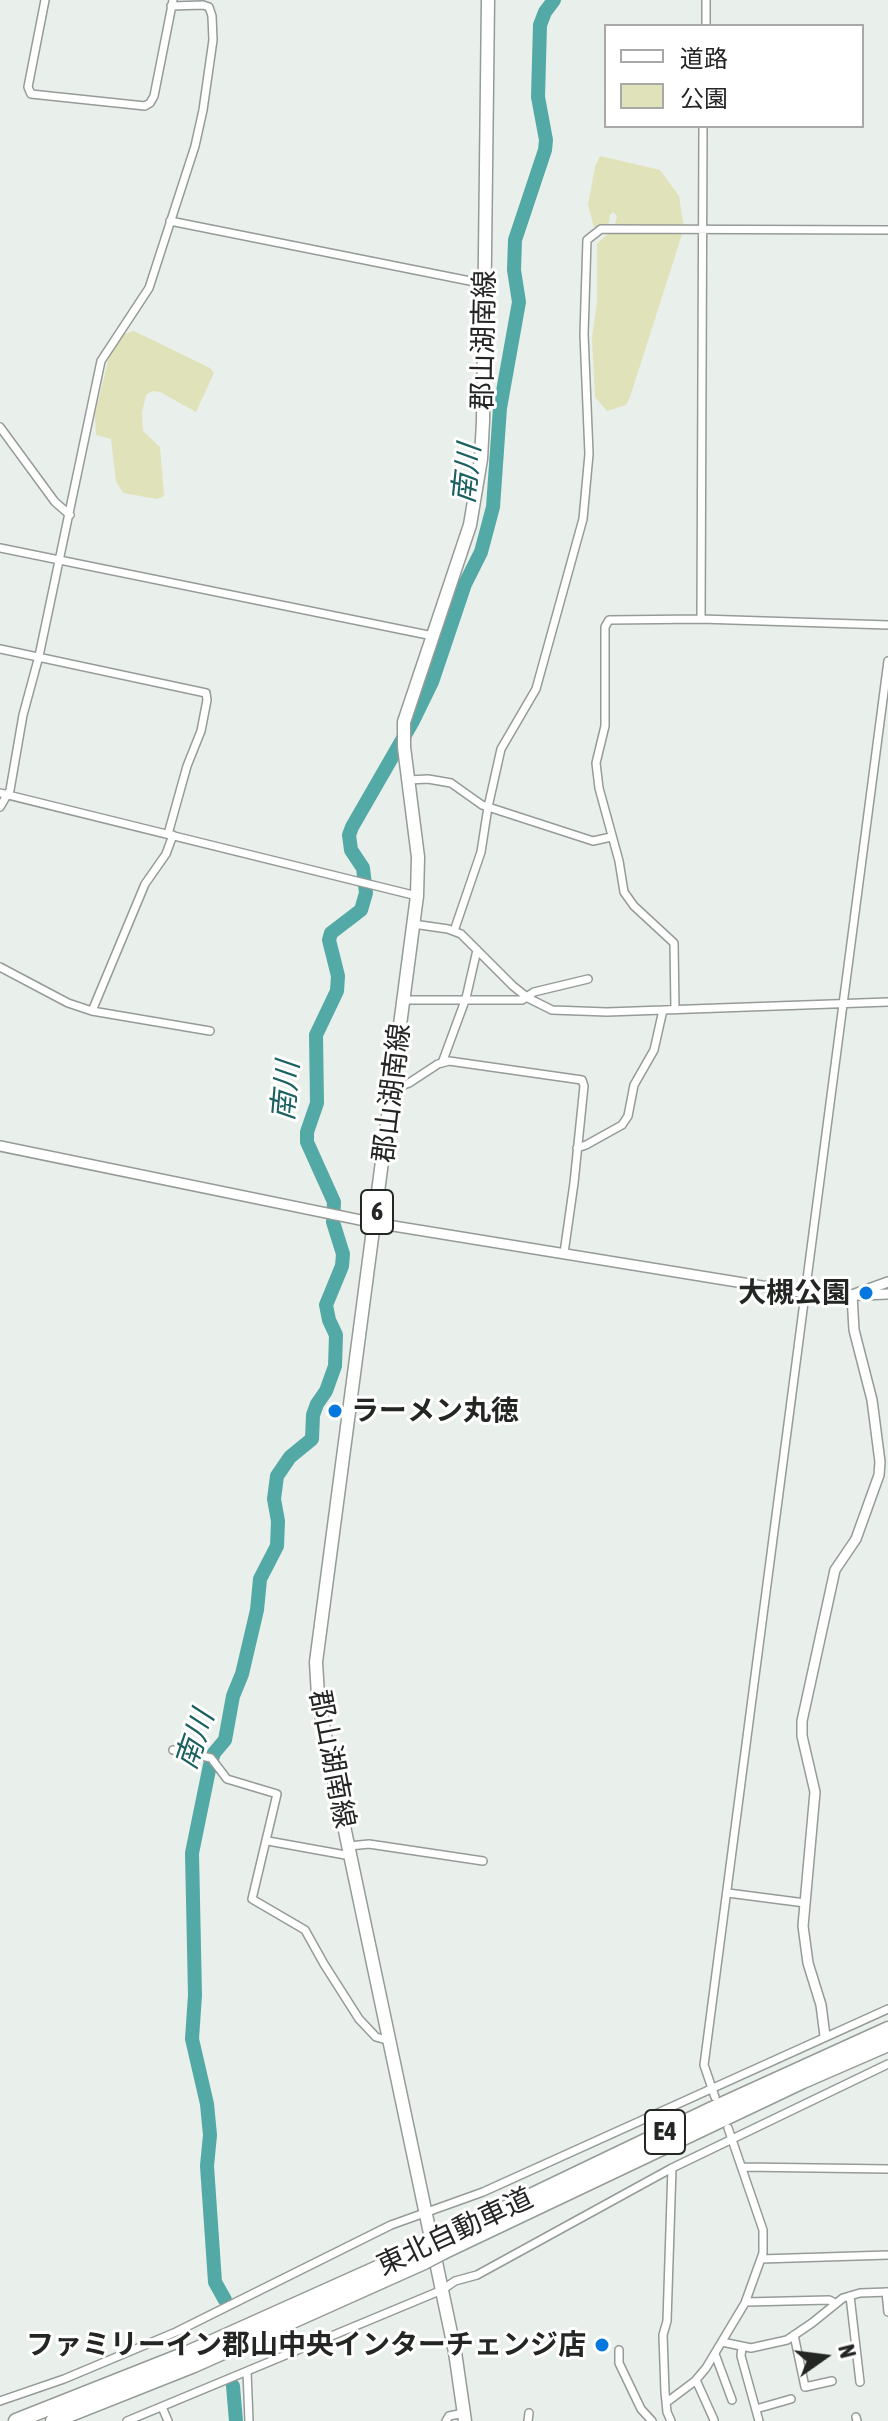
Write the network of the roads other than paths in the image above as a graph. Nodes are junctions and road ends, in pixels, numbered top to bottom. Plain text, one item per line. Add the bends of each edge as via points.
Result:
1 (45, 0) edge
2 (488, 0) edge
3 (706, 0) edge
4 (172, 3) edge
5 (706, 24) edge
6 (703, 128) edge
7 (170, 221) junction
8 (704, 229) junction
9 (888, 230) edge
10 (485, 284) junction
11 (0, 427) edge
12 (70, 515) junction
13 (0, 548) edge
14 (60, 561) junction
15 (701, 619) junction
16 (888, 625) edge
17 (434, 637) junction
18 (0, 649) edge
19 (39, 656) junction
20 (888, 661) edge
21 (408, 780) junction
22 (4, 794) edge
23 (0, 807) edge
24 (488, 807) junction
25 (170, 835) junction
26 (611, 837) junction
27 (417, 896) junction
28 (413, 924) junction
29 (454, 931) junction
30 (477, 950) junction
31 (0, 967) edge
32 (588, 979) dead end
33 (528, 998) junction
34 (404, 1000) junction
35 (465, 1000) junction
36 (888, 1002) edge
37 (844, 1006) junction
38 (663, 1010) junction
39 (675, 1010) junction
40 (92, 1011) junction
41 (210, 1031) dead end
42 (442, 1063) junction
43 (393, 1089) junction
44 (0, 1146) edge
45 (577, 1148) junction
46 (375, 1223) junction
47 (564, 1253) junction
48 (888, 1282) edge
49 (805, 1293) junction
50 (888, 1294) edge
51 (852, 1295) junction
52 (173, 1750) dead end
53 (268, 1841) junction
54 (350, 1851) junction
55 (483, 1861) dead end
56 (728, 1893) junction
57 (805, 1903) junction
58 (888, 2009) edge
59 (888, 2029) edge
60 (825, 2036) junction
61 (390, 2041) junction
62 (888, 2044) edge
63 (888, 2064) edge
64 (710, 2089) junction
65 (715, 2097) dead end
66 (728, 2128) dead end
67 (733, 2140) junction
68 (743, 2167) junction
69 (672, 2168) junction
70 (888, 2169) edge
71 (425, 2212) junction
72 (444, 2245) junction
73 (422, 2255) junction
74 (888, 2255) edge
75 (761, 2259) junction
76 (442, 2290) junction
77 (887, 2292) edge
78 (850, 2296) junction
79 (746, 2302) junction
80 (835, 2303) junction
81 (888, 2312) edge
82 (794, 2335) junction
83 (722, 2342) junction
84 (742, 2347) junction
85 (619, 2350) dead end
86 (715, 2354) junction
87 (247, 2371) junction
88 (696, 2380) junction
89 (832, 2381) dead end
90 (860, 2382) dead end
91 (791, 2399) dead end
92 (732, 2400) dead end
93 (0, 2401) edge
94 (667, 2402) junction
95 (162, 2407) junction
96 (756, 2409) junction
97 (464, 2417) edge
98 (667, 2419) edge
99 (714, 2420) edge
100 (16, 2421) edge
101 (53, 2421) edge
102 (127, 2421) edge
103 (168, 2421) edge
104 (249, 2421) edge
105 (446, 2421) edge
106 (652, 2421) edge
107 (759, 2421) edge

1 - 4 street via 31,94 145,106 154,96
2 - 10 main road, 郡山湖南線 / 6
3 - 5 street
4 - 7 street via 209,7 214,32 195,146
6 - 8 street
7 - 10 street
7 - 12 street via 149,288 101,361
8 - 9 street
8 - 15 street
8 - 24 street via 601,229 586,243 589,454 583,519 536,689 501,749
10 - 17 main road, 郡山湖南線 / 6 via 478,489
11 - 12 street
12 - 14 street
13 - 14 street
14 - 17 street
14 - 19 street
15 - 16 street
15 - 26 street via 609,620 605,627 605,726 596,769
17 - 21 main road, 郡山湖南線 / 6 via 404,722
18 - 19 street
19 - 22 street via 10,790
19 - 25 street via 206,693 201,731
20 - 37 street
21 - 24 street via 451,783
21 - 27 main road, 郡山湖南線 / 6 via 418,857
22 - 23 street
22 - 25 street
24 - 26 street via 593,841
24 - 29 street via 481,852
25 - 27 street
25 - 40 street via 166,854 145,884
26 - 39 street via 628,898 674,943
27 - 28 main road, 郡山湖南線 / 6
28 - 29 street
28 - 34 main road, 郡山湖南線 / 6
29 - 30 street
30 - 33 street
30 - 35 street
31 - 40 street
32 - 33 street
33 - 35 street
33 - 38 street via 567,1011
34 - 35 street
34 - 43 main road, 郡山湖南線 / 6
35 - 42 street
36 - 37 street
37 - 39 street
37 - 49 street
38 - 39 street
38 - 45 street via 654,1050 634,1085 628,1116 622,1125
40 - 41 street
42 - 43 street
42 - 45 street via 579,1078 584,1086
43 - 46 main road, 郡山湖南線 / 6
44 - 46 street
45 - 47 street
46 - 47 street
46 - 54 main road, 郡山湖南線 / 6 via 316,1662 318,1696
47 - 49 street
48 - 51 street
49 - 51 street
49 - 56 street
50 - 51 street
51 - 57 street via 854,1330 872,1400 879,1475 856,1539 835,1570 802,1721 815,1792
52 - 53 street via 211,1758 227,1779 277,1794
53 - 54 street
53 - 61 street via 252,1899 305,1930 359,2019 376,2037
54 - 55 street via 369,1844
54 - 61 main road, 郡山湖南線 / 6
56 - 57 street
56 - 64 street via 704,2065
57 - 60 street via 806,1951
58 - 60 street
59 - 72 highway, 東北自動車道 / E4 via 710,2110
60 - 64 street
61 - 71 main road, 郡山湖南線 / 6
62 - 72 highway, 東北自動車道 / E4
63 - 67 street
64 - 65 street
64 - 71 street via 483,2192
66 - 67 street
67 - 68 street
67 - 69 street
68 - 70 street
68 - 75 street via 765,2239
69 - 76 street
69 - 94 street via 663,2335
71 - 76 main road, 郡山湖南線 / 6
71 - 93 street via 176,2332
72 - 73 highway, 東北自動車道 / E4, bridge
73 - 100 highway, 東北自動車道 / E4
73 - 101 highway, 東北自動車道 / E4 via 194,2365
74 - 75 street
75 - 79 street
76 - 87 street
76 - 97 main road, 郡山湖南線 / 6
77 - 78 street
77 - 81 street
78 - 80 street
78 - 90 street
79 - 80 street
79 - 83 street
80 - 82 street
82 - 84 street
82 - 89 street via 805,2387
83 - 84 street
83 - 86 street
84 - 96 street
85 - 106 street via 619,2363
86 - 88 street
86 - 92 street
87 - 95 street
87 - 104 street
88 - 94 street
88 - 99 street
91 - 96 street
94 - 98 street
95 - 102 street
95 - 103 street
96 - 107 street
97 - 105 street via 449,2416

